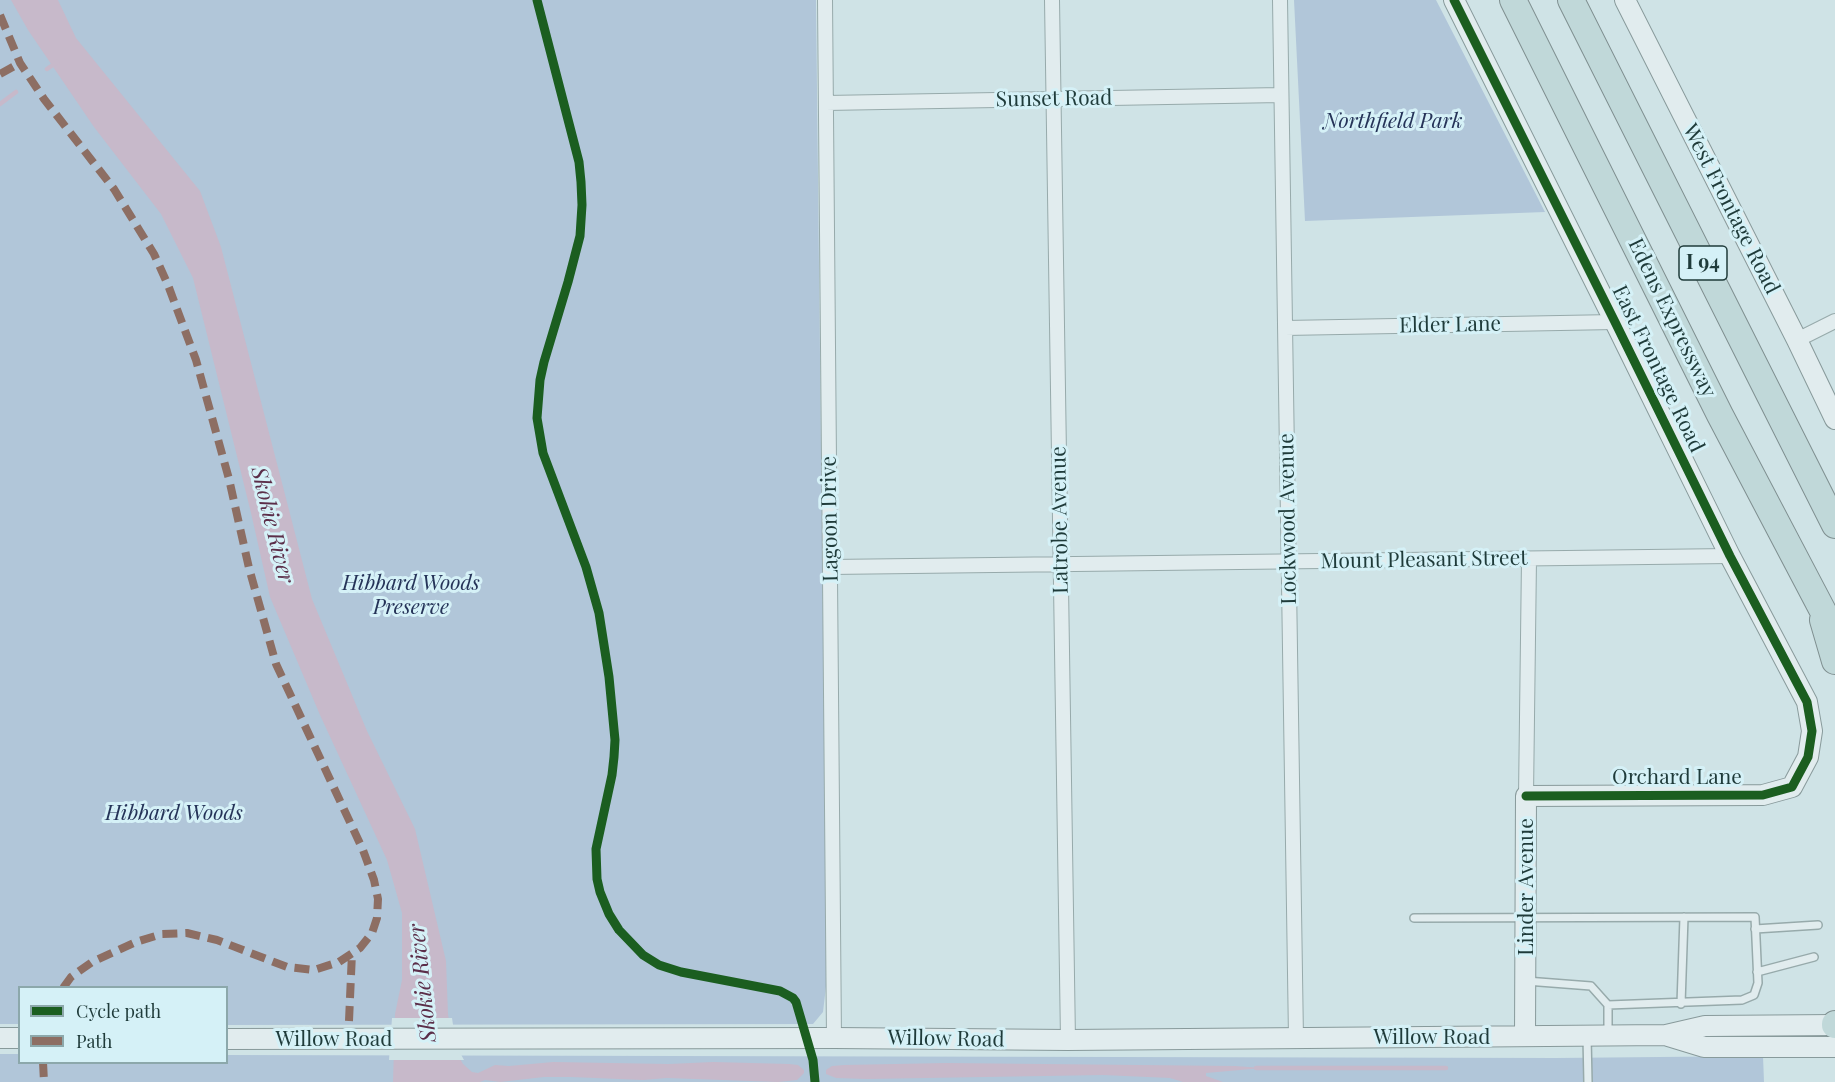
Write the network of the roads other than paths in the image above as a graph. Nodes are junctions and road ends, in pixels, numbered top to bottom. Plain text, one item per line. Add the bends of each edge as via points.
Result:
1 (825, 0) edge
2 (1052, 0) edge
3 (1280, 0) edge
4 (1454, 0) edge
5 (1513, 0) edge
6 (1571, 0) edge
7 (1626, 0) edge
8 (1281, 95) junction
9 (1053, 99) junction
10 (826, 103) junction
11 (1835, 321) edge
12 (1615, 322) junction
13 (1285, 327) junction
14 (1797, 340) junction
15 (1835, 419) edge
16 (1835, 525) edge
17 (1730, 556) junction
18 (1529, 559) junction
19 (1289, 561) junction
20 (1061, 564) junction
21 (830, 567) junction
22 (1815, 594) junction
23 (1835, 634) edge
24 (1835, 661) edge
25 (1808, 757) joint
26 (1526, 796) junction
27 (1526, 917) junction
28 (1684, 917) junction
29 (1414, 918) dead end
30 (1818, 925) dead end
31 (1755, 929) junction
32 (1814, 957) dead end
33 (1757, 972) junction
34 (1526, 981) junction
35 (1681, 1004) junction
36 (1608, 1005) junction
37 (1835, 1024) edge
38 (1665, 1035) junction
39 (1526, 1036) junction
40 (1587, 1036) junction
41 (1608, 1036) junction
42 (0, 1038) edge
43 (18, 1038) edge
44 (834, 1038) junction
45 (1296, 1038) junction
46 (228, 1039) edge
47 (1068, 1040) junction
48 (1835, 1047) edge
49 (1588, 1082) edge

1 - 10 street, Lagoon Drive
2 - 9 street, Latrobe Avenue
3 - 8 street, Lockwood Avenue
4 - 12 street, East Frontage Road
5 - 22 highway, Edens Expressway / I 94 via 1720,415
6 - 16 highway, I 94
7 - 14 street, West Frontage Road
8 - 9 street, Sunset Road
8 - 13 street, Lockwood Avenue
9 - 10 street, Sunset Road
9 - 20 street, Latrobe Avenue
10 - 21 street, Lagoon Drive
11 - 14 street
12 - 13 street, Elder Lane
12 - 17 street, East Frontage Road
13 - 19 street, Lockwood Avenue
14 - 15 street, West Frontage Road
17 - 18 street, Mount Pleasant Street
17 - 25 street, East Frontage Road via 1807,702 1812,731
18 - 19 street, Mount Pleasant Street
18 - 26 street, Linder Avenue
19 - 20 street, Mount Pleasant Street
19 - 45 street, Lockwood Avenue
20 - 21 street, Mount Pleasant Street
20 - 47 street, Latrobe Avenue
21 - 44 street, Lagoon Drive
22 - 23 highway, Edens Expressway / I 94
22 - 24 highway
25 - 26 street, Orchard Lane via 1792,788 1763,795
26 - 27 street, Linder Avenue
27 - 28 lane
27 - 29 lane
27 - 34 street, Linder Avenue
28 - 31 lane via 1755,916
28 - 35 lane
30 - 31 lane
31 - 33 lane
32 - 33 lane
33 - 35 lane via 1754,995 1742,1000
34 - 36 lane via 1591,986
34 - 39 street, Linder Avenue
35 - 36 lane
36 - 41 lane
37 - 38 street, Willow Road via 1705,1026
38 - 41 street, Willow Road
38 - 48 street, Willow Road via 1704,1047
39 - 40 street, Willow Road
39 - 45 street, Willow Road
40 - 41 street, Willow Road
40 - 49 lane
42 - 43 street
44 - 46 street, Willow Road
44 - 47 street, Willow Road
45 - 47 street, Willow Road

